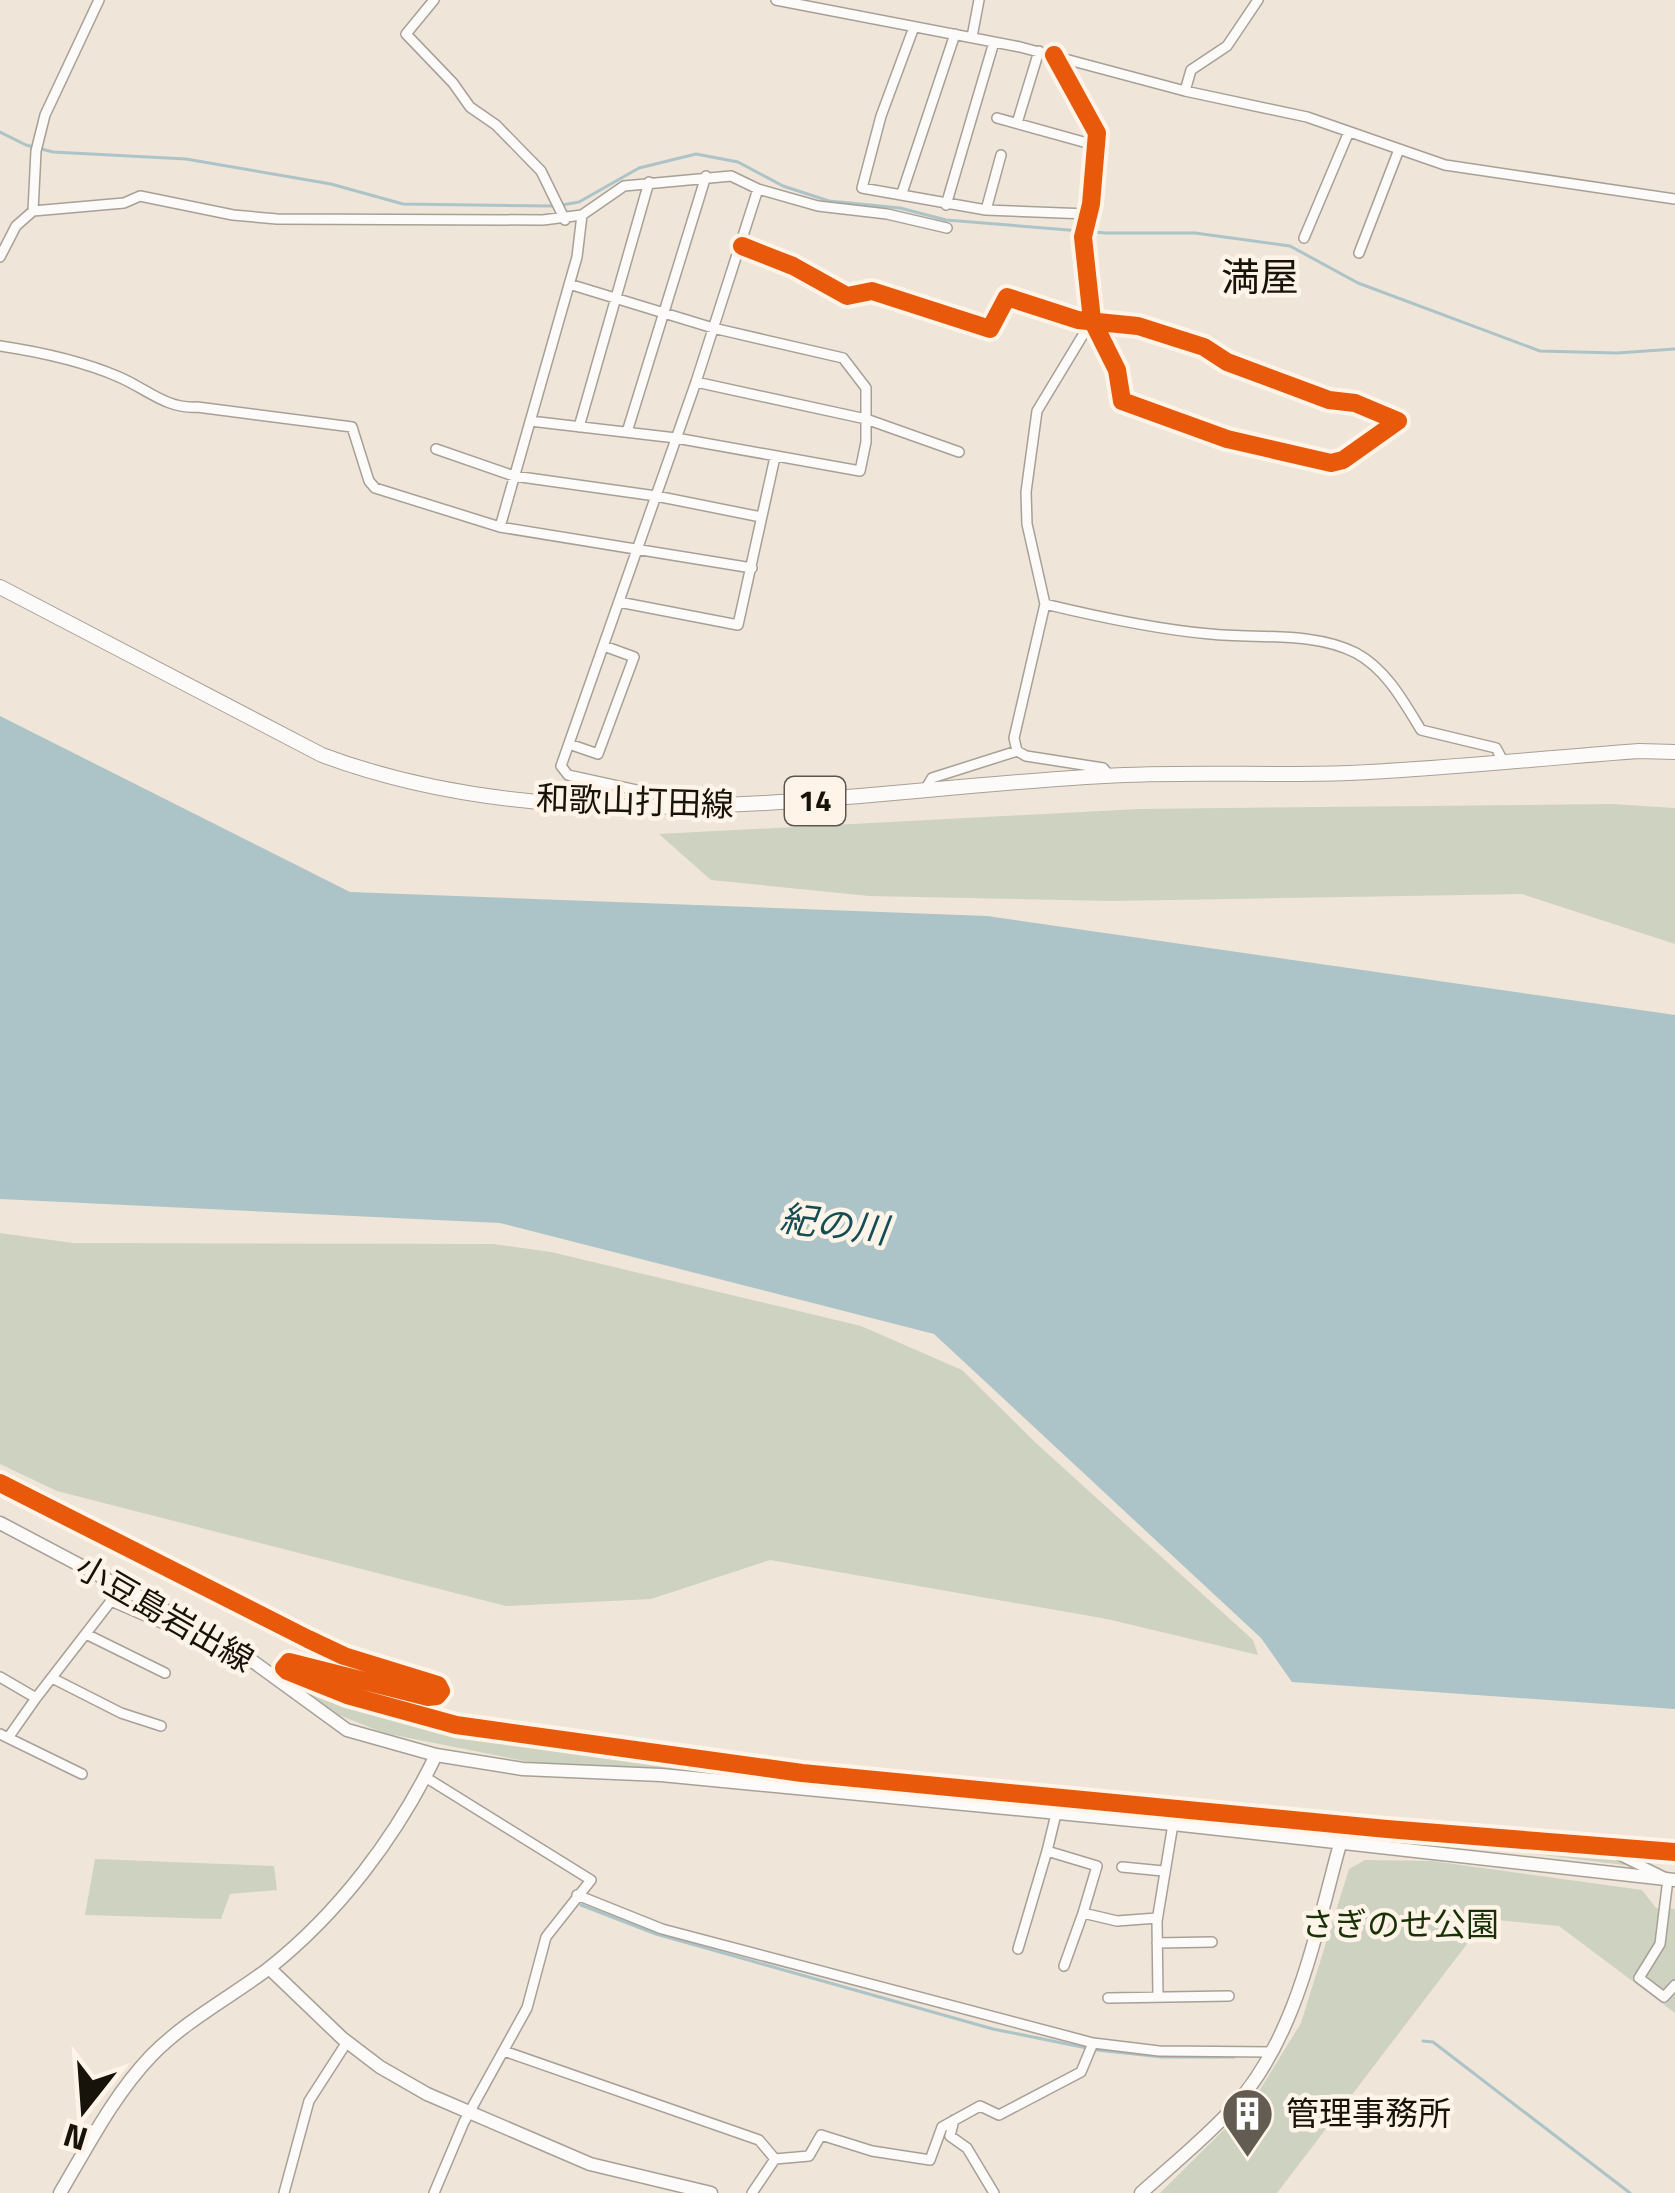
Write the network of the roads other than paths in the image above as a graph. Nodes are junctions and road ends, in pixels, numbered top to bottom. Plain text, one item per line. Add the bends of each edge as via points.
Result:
1 (99, 0) edge
2 (434, 0) edge
3 (776, 0) edge
4 (979, 0) edge
5 (1258, 0) edge
6 (914, 27) junction
7 (956, 34) junction
8 (972, 37) junction
9 (994, 41) junction
10 (1039, 51) junction
11 (1054, 55) junction
12 (1185, 91) junction
13 (997, 118) dead end
14 (1017, 124) junction
15 (1348, 134) junction
16 (1098, 146) junction
17 (1398, 152) junction
18 (1001, 155) dead end
19 (706, 176) junction
20 (649, 182) junction
21 (758, 189) junction
22 (902, 193) junction
23 (1675, 200) edge
24 (946, 205) junction
25 (986, 210) junction
26 (32, 211) junction
27 (582, 215) junction
28 (564, 217) junction
29 (1087, 219) junction
30 (4, 221) dead end
31 (16, 226) junction
32 (947, 228) dead end
33 (1304, 238) dead end
34 (742, 247) junction
35 (1358, 253) dead end
36 (0, 257) edge
37 (569, 284) junction
38 (616, 298) junction
39 (664, 314) junction
40 (1092, 320) junction
41 (713, 328) junction
42 (0, 346) edge
43 (696, 382) junction
44 (866, 419) junction
45 (530, 421) junction
46 (579, 427) junction
47 (627, 432) junction
48 (676, 438) junction
49 (436, 449) dead end
50 (959, 452) dead end
51 (775, 457) junction
52 (514, 476) junction
53 (656, 496) junction
54 (761, 517) junction
55 (500, 527) junction
56 (638, 548) junction
57 (752, 568) junction
58 (0, 587) edge
59 (619, 602) junction
60 (1046, 604) junction
61 (604, 646) junction
62 (569, 744) junction
63 (1017, 751) junction
64 (1675, 752) edge
65 (1503, 761) junction
66 (1109, 776) junction
67 (926, 788) junction
68 (671, 807) junction
69 (0, 1523) edge
70 (199, 1626) junction
71 (86, 1634) junction
72 (165, 1673) dead end
73 (0, 1677) edge
74 (52, 1678) junction
75 (36, 1698) junction
76 (161, 1726) dead end
77 (4, 1736) edge
78 (436, 1755) junction
79 (82, 1774) dead end
80 (425, 1778) junction
81 (1056, 1814) junction
82 (1173, 1824) junction
83 (1340, 1844) junction
84 (1595, 1844) dead end
85 (1047, 1851) junction
86 (1122, 1867) dead end
87 (1163, 1870) junction
88 (1672, 1880) edge
89 (577, 1895) junction
90 (1083, 1913) junction
91 (1157, 1918) junction
92 (1157, 1942) junction
93 (1212, 1942) dead end
94 (1018, 1949) dead end
95 (1064, 1966) dead end
96 (269, 1968) junction
97 (1675, 1985) edge
98 (1229, 1996) dead end
99 (1108, 1997) dead end
100 (1157, 1997) junction
101 (347, 2042) junction
102 (1093, 2043) junction
103 (504, 2051) junction
104 (1271, 2052) junction
105 (470, 2112) junction
106 (954, 2120) junction
107 (775, 2159) junction
108 (60, 2193) edge
109 (284, 2193) edge
110 (434, 2193) edge
111 (711, 2193) edge
112 (752, 2193) edge
113 (994, 2193) edge
114 (1141, 2193) edge

1 - 26 street via 45,115
2 - 28 street via 406,34 541,171
3 - 6 street
4 - 8 street
5 - 12 street via 1227,46 1191,70
6 - 7 street
6 - 22 street via 862,188
7 - 8 street
7 - 22 street
8 - 9 street
9 - 10 street
9 - 24 street
10 - 11 street
10 - 14 street
11 - 12 street
11 - 16 street
12 - 15 street
13 - 14 street
14 - 16 street
15 - 17 street
15 - 33 street
16 - 29 street
17 - 23 street
17 - 35 street
18 - 25 street
19 - 20 street
19 - 21 street via 731,176
19 - 39 street
20 - 27 street via 624,186
20 - 38 street
21 - 32 street
21 - 34 street
22 - 24 street
24 - 25 street
25 - 29 street
26 - 28 street via 140,196 277,219
26 - 31 street
27 - 28 street
27 - 37 street
29 - 40 street
30 - 31 street
31 - 36 street
34 - 40 street via 847,296 872,291 990,328 1007,297
34 - 41 street
37 - 38 street
37 - 45 street
38 - 39 street
38 - 46 street
39 - 41 street
39 - 47 street
40 - 40 street via 1204,347 1397,421 1330,464 1178,424 1122,400
40 - 60 street via 1037,411 1027,524
41 - 43 street
41 - 44 street via 843,358 866,388
42 - 55 street via 120,377 177,408 352,428 375,488
43 - 44 street
43 - 48 street
44 - 50 street
44 - 51 street via 860,471
45 - 46 street
45 - 52 street
46 - 47 street
47 - 48 street
48 - 51 street
48 - 53 street
49 - 52 street
51 - 54 street
52 - 53 street
52 - 55 street
53 - 54 street
53 - 56 street
54 - 57 street
55 - 56 street
56 - 57 street
56 - 59 street
57 - 59 street via 738,625
58 - 68 main road, 和歌山打田線 / 14 via 239,715 378,776 466,795
59 - 61 street
60 - 63 street
60 - 65 street via 1351,651 1397,691 1421,730 1496,748
61 - 62 street
61 - 62 street via 634,657 598,754
62 - 68 street via 561,766 568,775 664,796
63 - 66 street via 1103,768
63 - 67 street via 932,778
64 - 65 main road, 和歌山打田線 / 14
65 - 66 main road, 和歌山打田線 / 14
66 - 67 main road, 和歌山打田線 / 14
67 - 68 main road, 和歌山打田線 / 14
69 - 70 main road, 小豆島岩出線
70 - 71 street via 180,1631 111,1601
70 - 78 main road, 小豆島岩出線 via 347,1730
71 - 72 street
71 - 74 street
73 - 75 street
74 - 75 street
74 - 76 street
75 - 77 street
77 - 79 street
78 - 80 main road
78 - 81 main road, 小豆島岩出線
80 - 89 street via 591,1880
80 - 96 main road via 335,1907
81 - 82 main road, 小豆島岩出線
81 - 85 street
82 - 83 main road, 小豆島岩出線
82 - 87 street
83 - 88 main road, 小豆島岩出線
83 - 104 main road via 1302,1984
84 - 88 street
85 - 90 street via 1097,1865
85 - 94 street
86 - 87 street
87 - 91 street
88 - 97 street via 1660,1944 1639,1978 1664,1997
89 - 102 street via 662,1929
89 - 103 street via 546,1936 527,2008
90 - 91 street
90 - 95 street
91 - 92 street
92 - 93 street
92 - 100 street
96 - 101 main road
96 - 108 main road via 152,2055
98 - 100 street
99 - 100 street
101 - 105 main road
101 - 109 street via 309,2101
102 - 104 street
102 - 106 street via 1081,2072 998,2115 980,2106
103 - 105 street
103 - 107 street via 759,2140
104 - 114 main road via 1233,2108
105 - 110 street
105 - 111 main road via 590,2164
106 - 107 street via 942,2127 930,2160 821,2134 808,2156
106 - 113 street via 950,2136 967,2148
107 - 112 street

